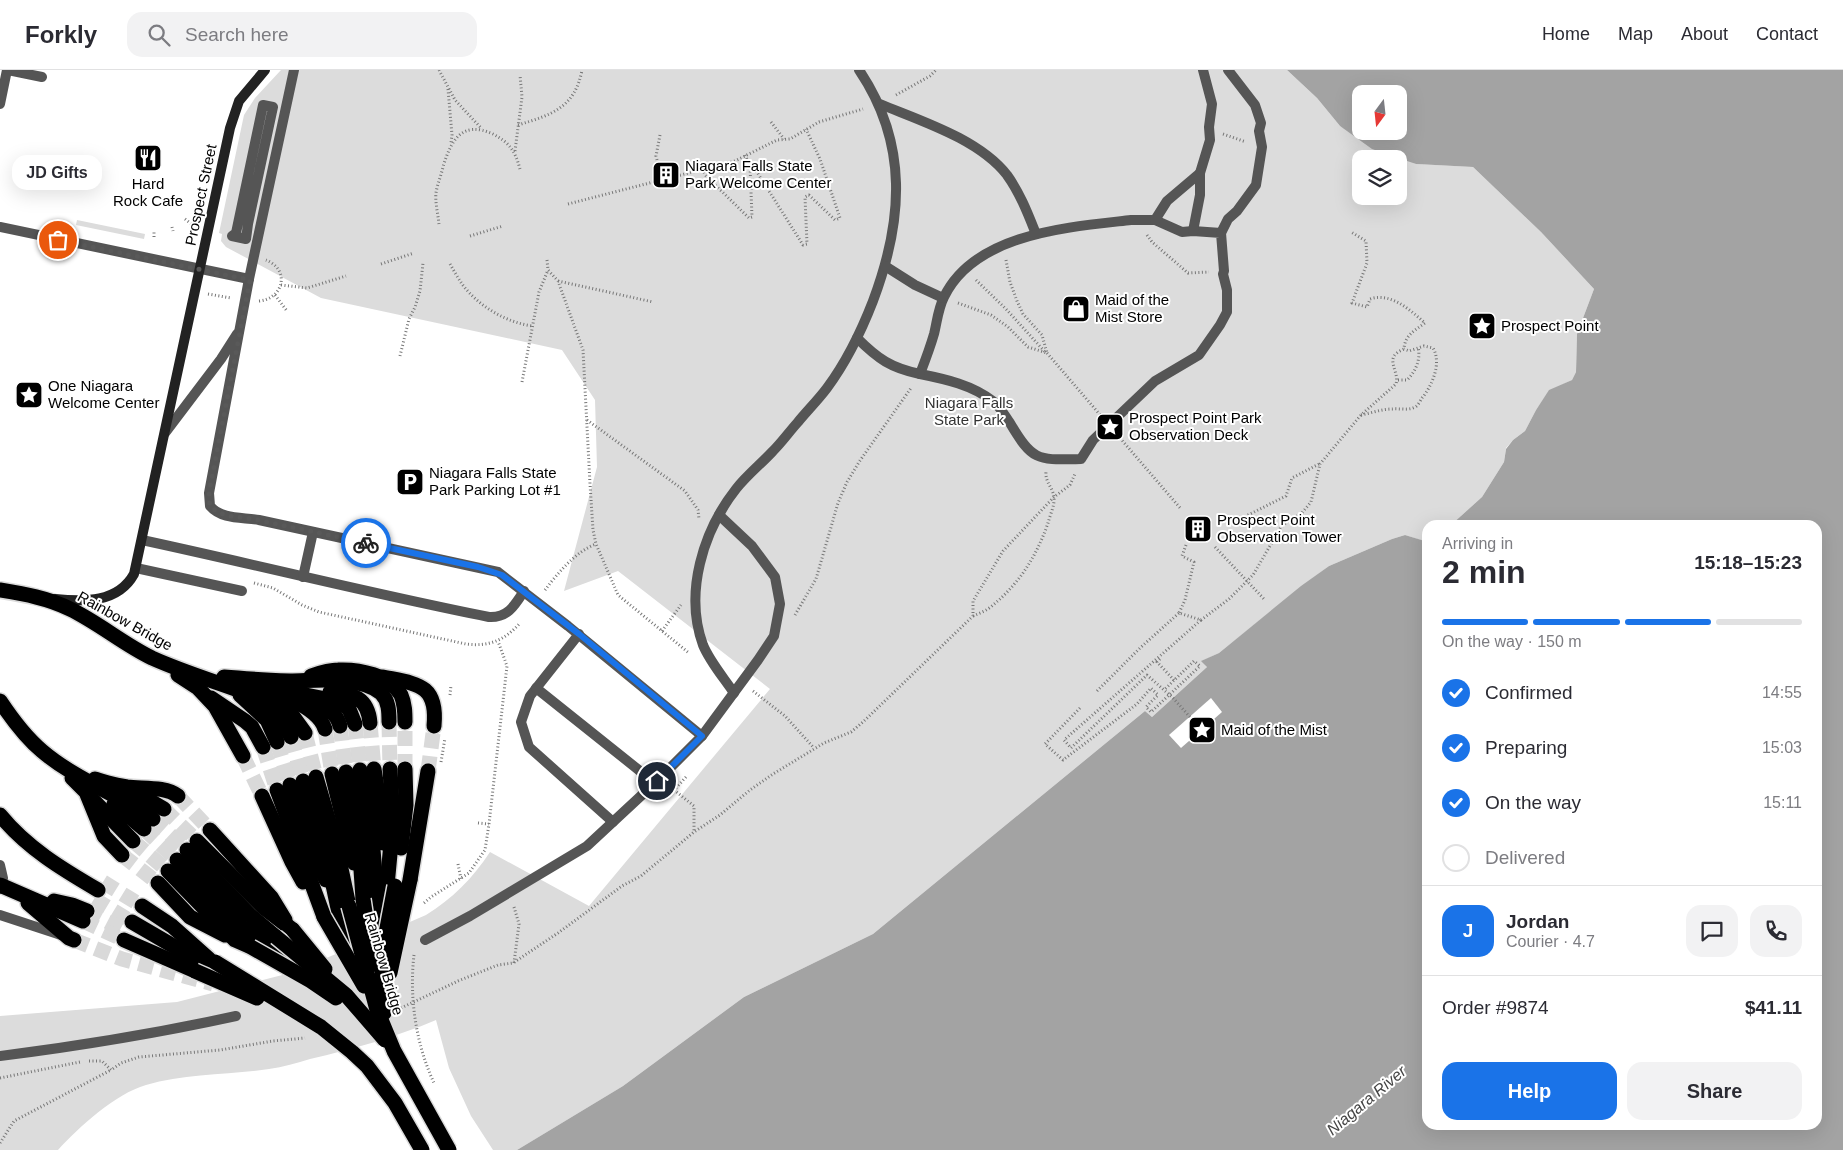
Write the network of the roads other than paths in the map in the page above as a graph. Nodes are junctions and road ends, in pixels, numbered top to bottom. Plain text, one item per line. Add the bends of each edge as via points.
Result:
1 (8, 70) edge
2 (265, 70) edge
3 (294, 70) edge
4 (859, 70) edge
5 (1203, 70) edge
6 (1228, 70) edge
7 (42, 77) dead end
8 (0, 104) edge
9 (880, 104) junction
10 (1200, 173) junction
11 (1155, 220) junction
12 (0, 227) edge
13 (1193, 230) junction
14 (1221, 233) junction
15 (1036, 234) junction
16 (246, 239) joint
17 (885, 266) junction
18 (201, 270) junction
19 (250, 280) junction
20 (943, 298) junction
21 (240, 329) junction
22 (858, 338) junction
23 (920, 374) junction
24 (165, 433) junction
25 (719, 515) junction
26 (313, 532) junction
27 (142, 540) junction
28 (136, 568) junction
29 (303, 577) junction
30 (245, 586) road end
31 (0, 590) edge
32 (524, 591) junction
33 (26, 595) junction
34 (579, 634) junction
35 (152, 658) junction
36 (363, 672) junction
37 (224, 682) junction
38 (198, 688) junction
39 (536, 688) junction
40 (289, 690) junction
41 (734, 693) junction
42 (0, 701) edge
43 (389, 722) tunnel mouth
44 (405, 722) tunnel mouth
45 (355, 724) tunnel mouth
46 (434, 726) tunnel mouth
47 (325, 729) tunnel mouth
48 (702, 736) junction
49 (284, 740) junction
50 (244, 756) tunnel mouth
51 (398, 769) tunnel mouth
52 (428, 771) tunnel mouth
53 (297, 783) junction
54 (655, 783) junction
55 (93, 786) junction
56 (178, 796) tunnel mouth
57 (262, 796) tunnel mouth
58 (0, 815) edge
59 (153, 819) tunnel mouth
60 (613, 822) junction
61 (210, 830) tunnel mouth
62 (133, 841) tunnel mouth
63 (27, 843) junction
64 (122, 854) tunnel mouth
65 (177, 861) junction
66 (0, 865) edge
67 (4, 888) edge
68 (377, 891) junction
69 (342, 906) junction
70 (86, 914) junction
71 (323, 914) junction
72 (0, 915) edge
73 (290, 928) junction
74 (425, 940) dead end
75 (263, 942) junction
76 (377, 944) junction
77 (354, 966) junction
78 (370, 987) junction
79 (346, 995) junction
80 (375, 1010) junction
81 (236, 1016) dead end
82 (302, 1017) junction
83 (394, 1051) junction
84 (0, 1056) edge
85 (422, 1150) edge
86 (449, 1150) edge

1 - 7 street
1 - 8 street
2 - 18 main road, Prospect Street via 236,107
3 - 19 street
4 - 9 street
5 - 10 street via 1212,104 1210,140
6 - 14 street via 1255,105 1261,123 1262,147 1256,185
9 - 15 street via 941,129 998,165 1022,201
9 - 17 street via 888,125 897,193
10 - 11 street via 1167,201
10 - 13 street via 1200,196
11 - 13 street via 1182,232
11 - 15 street via 1064,228
12 - 18 street
13 - 14 street
14 - 23 street via 1227,312 1220,325 1199,355 1155,381 1093,440 1081,459 1044,459 1037,456 1029,451 994,402 964,385
15 - 20 street via 986,255 965,269
16 - 16 street via 273,107 263,105 236,233 232,236
17 - 20 street
17 - 22 street
18 - 19 street
18 - 24 main road, Prospect Street
19 - 21 street
20 - 23 street
21 - 24 street
21 - 26 street via 208,498 213,509 223,514
22 - 23 street via 887,364
22 - 25 street via 826,389 775,450 744,480
24 - 27 main road, Prospect Street
25 - 41 street via 701,560 696,612 704,647
25 - 41 street via 752,546 775,577 780,604 774,636
26 - 29 street
26 - 32 street via 492,570
27 - 28 main road, Prospect Street
27 - 29 street
28 - 30 street
28 - 33 main road via 127,585 108,597 66,600
29 - 32 street via 489,617 507,613
31 - 33 highway, Rainbow Bridge
32 - 34 street
33 - 35 highway, Rainbow Bridge via 70,609
34 - 39 street
34 - 48 street
35 - 37 highway, Rainbow Bridge via 174,668
35 - 38 highway
36 - 40 highway via 329,670 302,679
36 - 44 highway via 396,689 404,705
36 - 46 highway via 423,688 432,698
37 - 40 highway
37 - 40 highway
37 - 49 highway via 281,721
37 - 49 highway, Rainbow Bridge via 292,715
38 - 49 highway via 252,727
38 - 50 highway via 214,706
39 - 54 street
39 - 60 street via 530,696 522,722 529,747
40 - 43 highway via 347,681 366,685 384,698
40 - 45 highway via 341,702 350,709
40 - 47 highway via 318,717
41 - 48 street
42 - 55 highway via 24,733 57,762
48 - 54 street
51 - 68 highway via 405,814
52 - 80 highway, bridge via 410,880
53 - 69 highway via 312,852
53 - 69 highway, Rainbow Bridge via 336,845
53 - 71 highway
54 - 60 street
55 - 56 highway via 163,790
55 - 59 highway
55 - 62 highway
55 - 64 highway via 104,836
57 - 71 highway via 292,862
58 - 63 highway
60 - 74 street via 587,846
61 - 73 highway via 271,897
63 - 70 highway via 50,861
63 - 70 highway via 68,882
65 - 73 highway via 263,907
65 - 75 highway via 251,916
65 - 75 highway via 235,940
66 - 67 street
67 - 70 highway via 72,905
67 - 70 highway via 42,915
68 - 68 highway via 348,842 353,771 384,835
68 - 76 highway, bridge
68 - 76 highway, bridge
69 - 77 highway
69 - 78 highway, Rainbow Bridge, bridge
70 - 72 street
71 - 77 highway, bridge
73 - 79 highway, bridge
75 - 79 highway, bridge
75 - 80 highway, bridge via 311,981
76 - 78 highway, bridge
76 - 80 highway, bridge via 382,967
77 - 80 highway, bridge
78 - 80 highway, Rainbow Bridge, bridge
79 - 80 highway, bridge
80 - 83 highway, bridge
80 - 83 highway, Rainbow Bridge, bridge
81 - 84 street via 55,1050
82 - 82 highway, bridge via 188,971 130,927 212,962
82 - 85 highway, bridge via 336,1038 367,1066 402,1114
83 - 86 highway, Rainbow Bridge, bridge

